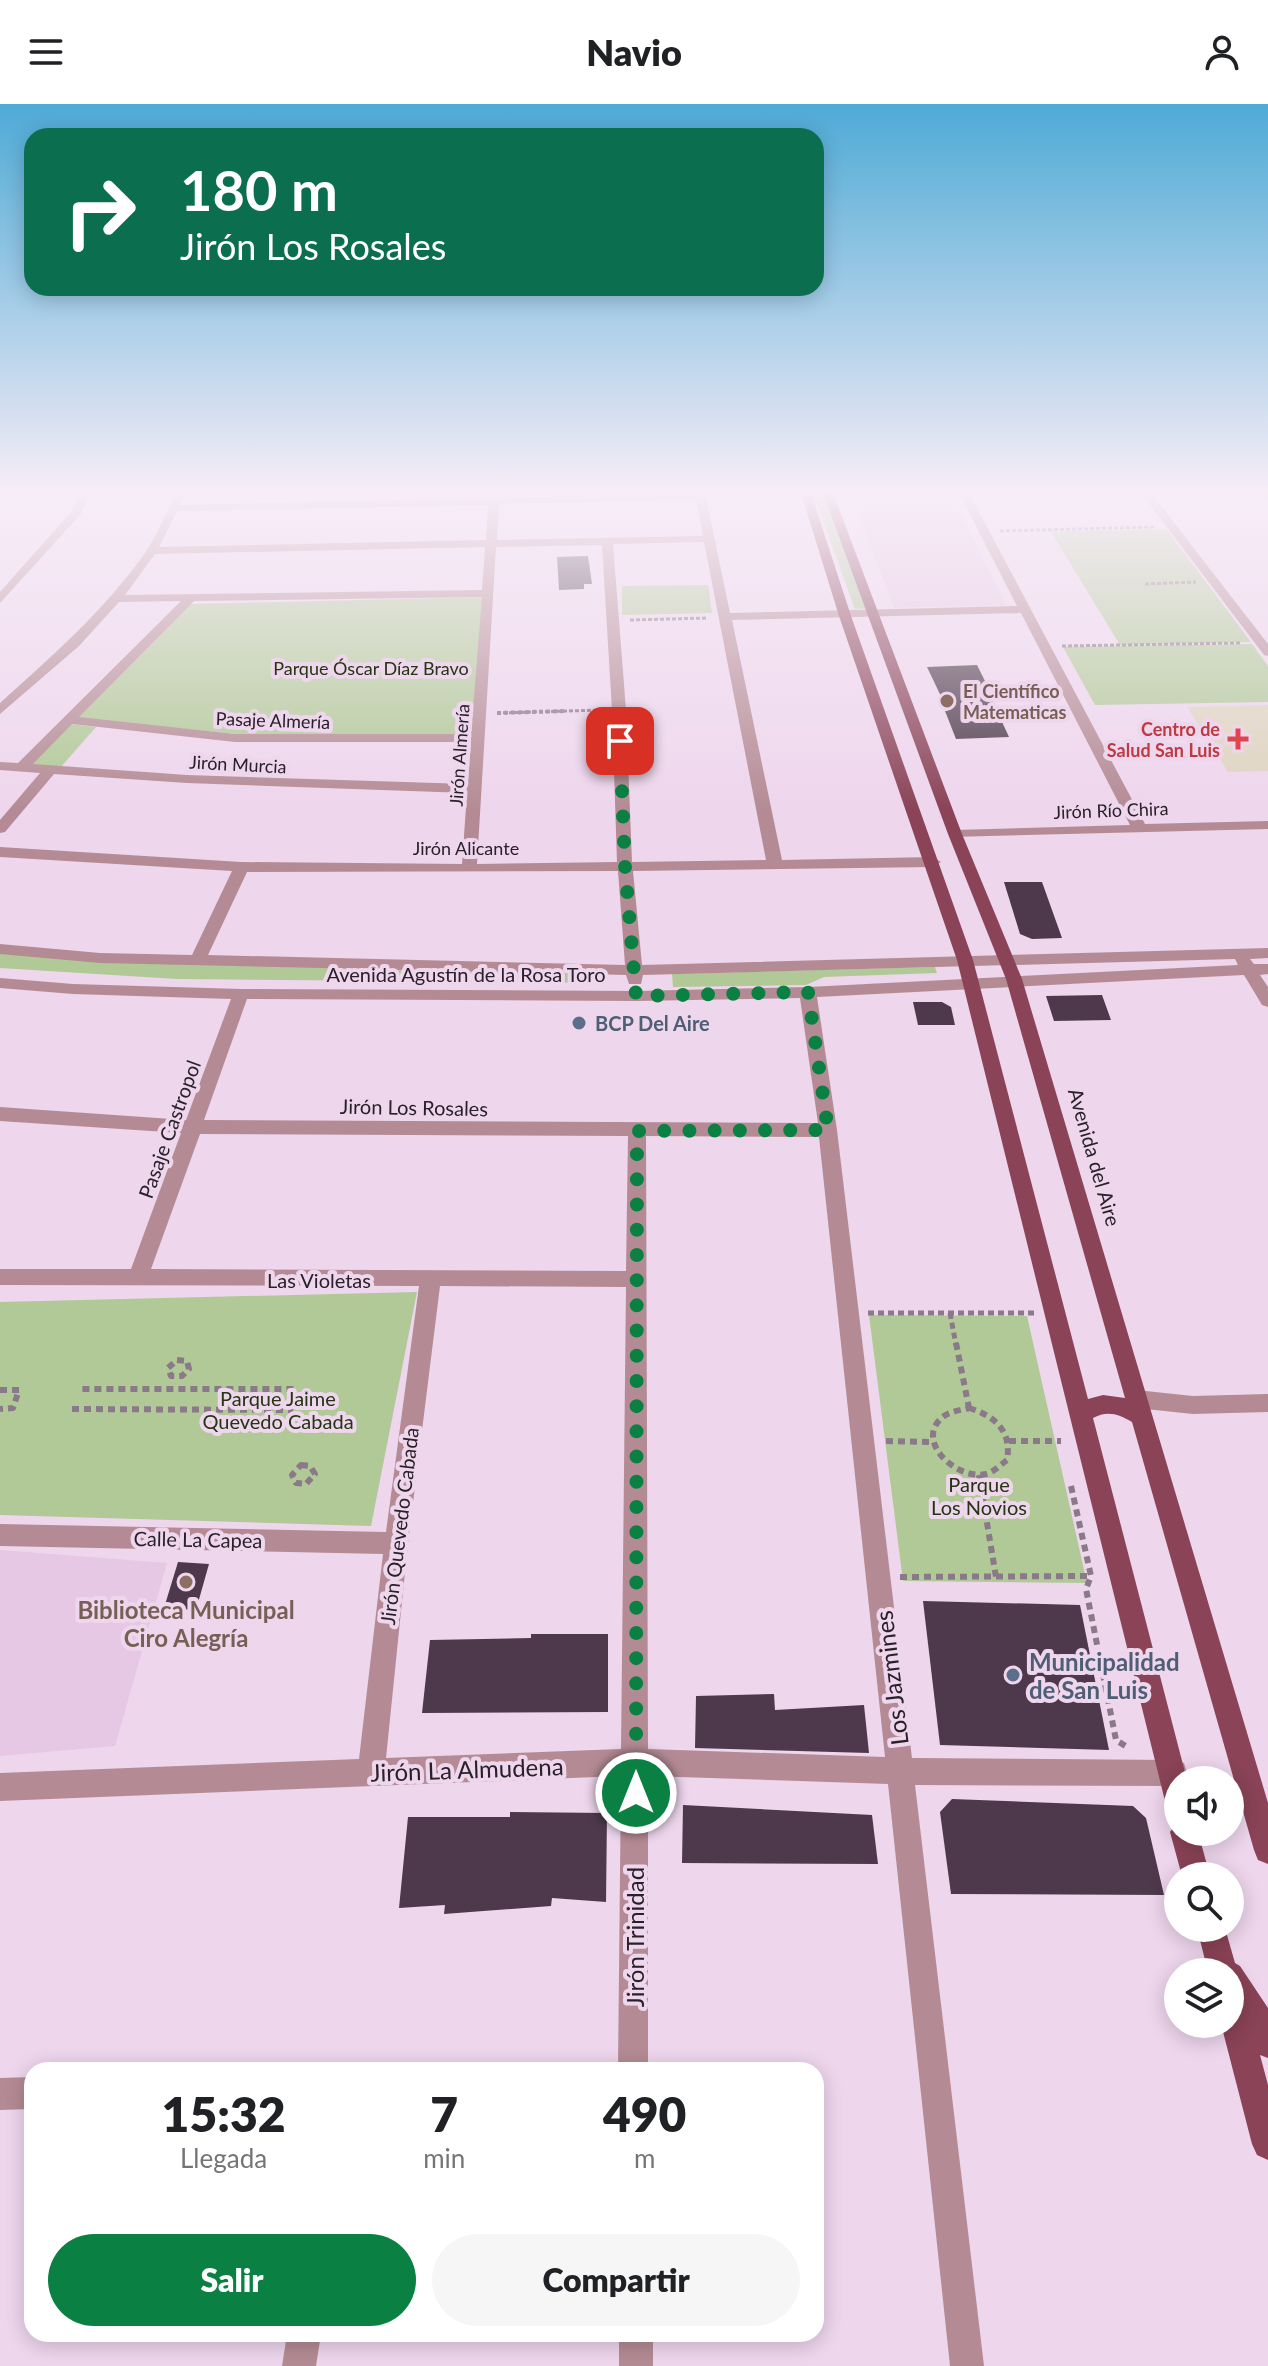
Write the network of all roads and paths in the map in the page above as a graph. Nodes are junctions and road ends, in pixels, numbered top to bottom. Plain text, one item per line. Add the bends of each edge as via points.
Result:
1 (116, 599) joint
2 (190, 599) junction
3 (212, 599) edge
4 (488, 599) edge
5 (611, 599) edge
6 (721, 599) edge
7 (839, 599) edge
8 (867, 599) edge
9 (1019, 599) edge
10 (1226, 599) edge
11 (1024, 609) junction
12 (845, 616) junction
13 (873, 616) junction
14 (725, 617) junction
15 (613, 620) junction
16 (1043, 646) junction
17 (1264, 647) edge
18 (0, 710) edge
19 (619, 710) junction
20 (480, 714) junction
21 (68, 720) junction
22 (478, 738) junction
23 (0, 766) edge
24 (21, 768) junction
25 (50, 770) junction
26 (475, 789) junction
27 (1268, 825) edge
28 (0, 829) edge
29 (1140, 829) junction
30 (955, 834) junction
31 (0, 852) edge
32 (933, 862) junction
33 (775, 865) junction
34 (625, 866) junction
35 (241, 867) junction
36 (469, 869) junction
37 (0, 949) edge
38 (1268, 953) edge
39 (1238, 954) junction
40 (1006, 958) junction
41 (198, 960) junction
42 (965, 962) junction
43 (1268, 969) edge
44 (634, 970) junction
45 (1249, 970) junction
46 (1014, 979) junction
47 (0, 983) edge
48 (808, 992) junction
49 (241, 994) junction
50 (636, 996) junction
51 (1268, 1001) edge
52 (0, 1114) edge
53 (193, 1127) junction
54 (828, 1130) junction
55 (637, 1131) junction
56 (0, 1277) edge
57 (138, 1278) junction
58 (637, 1279) junction
59 (430, 1281) junction
60 (849, 1313) junction
61 (950, 1313) junction
62 (1031, 1313) junction
63 (1055, 1313) junction
64 (1034, 1328) dead end
65 (80, 1389) dead end
66 (0, 1390) edge
67 (1268, 1403) edge
68 (969, 1408) junction
69 (1139, 1408) junction
70 (0, 1409) edge
71 (72, 1409) dead end
72 (1080, 1415) junction
73 (1057, 1427) dead end
74 (882, 1441) dead end
75 (1009, 1441) junction
76 (1061, 1441) junction
77 (933, 1442) junction
78 (1064, 1455) dead end
79 (979, 1475) junction
80 (1071, 1484) dead end
81 (0, 1535) edge
82 (396, 1543) junction
83 (1091, 1576) junction
84 (899, 1577) dead end
85 (996, 1578) junction
86 (636, 1762) junction
87 (1171, 1766) edge
88 (902, 1770) junction
89 (371, 1773) junction
90 (1135, 1773) junction
91 (1164, 1781) edge
92 (0, 1787) edge
93 (1268, 1850) edge
94 (1244, 1996) edge
95 (1240, 2038) edge
96 (1268, 2043) edge
97 (633, 2062) edge
98 (24, 2093) edge
99 (0, 2094) edge
100 (1268, 2144) edge
101 (303, 2342) edge
102 (636, 2342) edge
103 (299, 2366) edge
104 (636, 2366) edge
105 (967, 2366) edge

1 - 2 street
1 - 18 street
2 - 3 street
2 - 21 street
4 - 20 street, Jirón Almería
5 - 15 street
6 - 14 street
7 - 12 main road
8 - 13 main road, Avenida del Aire
9 - 11 street
10 - 17 street
11 - 13 street
11 - 16 street
12 - 13 street
12 - 14 street
12 - 32 main road
13 - 30 main road, Avenida del Aire
14 - 15 path
14 - 33 street
15 - 19 street
16 - 17 path
16 - 29 street
19 - 20 path
19 - 34 street
20 - 22 street, Jirón Almería
21 - 22 street, Pasaje Almería via 235,738
21 - 24 street
22 - 26 street, Jirón Almería
23 - 24 street, Jirón Murcia
24 - 25 street, Jirón Murcia
25 - 26 street, Jirón Murcia
25 - 28 street
26 - 36 street, Jirón Almería
27 - 29 street, Jirón Río Chira
29 - 30 street, Jirón Río Chira
30 - 40 main road, Avenida del Aire
31 - 35 street, Jirón Alicante
32 - 33 street, Jirón Alicante
32 - 42 main road
33 - 34 street, Jirón Alicante
34 - 36 street, Jirón Alicante
34 - 44 street
35 - 36 street, Jirón Alicante
35 - 41 street
37 - 41 street, Avenida Agustín de la Rosa Toro
38 - 39 street, Avenida Agustín de la Rosa Toro
39 - 40 street, Avenida Agustín de la Rosa Toro
39 - 45 street
40 - 42 street, Avenida Agustín de la Rosa Toro
40 - 46 main road, Avenida del Aire
41 - 44 street, Avenida Agustín de la Rosa Toro
42 - 44 street, Avenida Agustín de la Rosa Toro
42 - 46 street, Avenida Agustín de la Rosa Toro
42 - 48 street, Avenida Agustín de la Rosa Toro
42 - 63 main road
43 - 45 street, Avenida Agustín de la Rosa Toro
44 - 50 street
45 - 46 street, Avenida Agustín de la Rosa Toro
45 - 51 street
46 - 69 main road, Avenida del Aire
47 - 49 street, Avenida Agustín de la Rosa Toro
48 - 50 street, Avenida Agustín de la Rosa Toro
48 - 54 street, Los Jazmines
49 - 50 street, Avenida Agustín de la Rosa Toro
49 - 53 street, Pasaje Castropol
52 - 53 street, Jirón Los Rosales
53 - 55 street, Jirón Los Rosales
53 - 57 street, Pasaje Castropol
54 - 55 street, Jirón Los Rosales
54 - 60 street, Los Jazmines
55 - 58 street, Jirón Trinidad
56 - 57 street, Las Violetas
57 - 59 street, Las Violetas
58 - 59 street, Las Violetas
58 - 86 street, Jirón Trinidad
59 - 82 street, Jirón Quevedo Cabada
60 - 61 path
60 - 88 street, Los Jazmines
61 - 62 path
61 - 68 path
62 - 63 path
62 - 64 path
63 - 72 main road
65 - 71 path via 294,1389 290,1410
66 - 70 path via 19,1390 13,1408
67 - 69 street
68 - 75 path via 999,1423
68 - 77 path via 940,1418
69 - 72 main road via 1105,1402
69 - 93 main road, Avenida del Aire
72 - 87 main road
73 - 76 path
74 - 77 path
75 - 76 path
75 - 79 path via 1001,1467
76 - 78 path
77 - 79 path via 950,1467
79 - 85 path
80 - 83 path
81 - 82 street, Calle La Capea
82 - 89 street, Jirón Quevedo Cabada
83 - 85 path
83 - 90 path via 1086,1589 1116,1740 1132,1750
84 - 85 path
86 - 88 street, Jirón La Almudena
86 - 89 street, Jirón La Almudena
86 - 97 street, Jirón Trinidad
88 - 90 street, Jirón La Almudena
88 - 105 street, Los Jazmines
89 - 92 street, Jirón La Almudena
90 - 91 street, Jirón La Almudena
94 - 96 main road
95 - 100 main road
98 - 99 street
101 - 103 street
102 - 104 street

